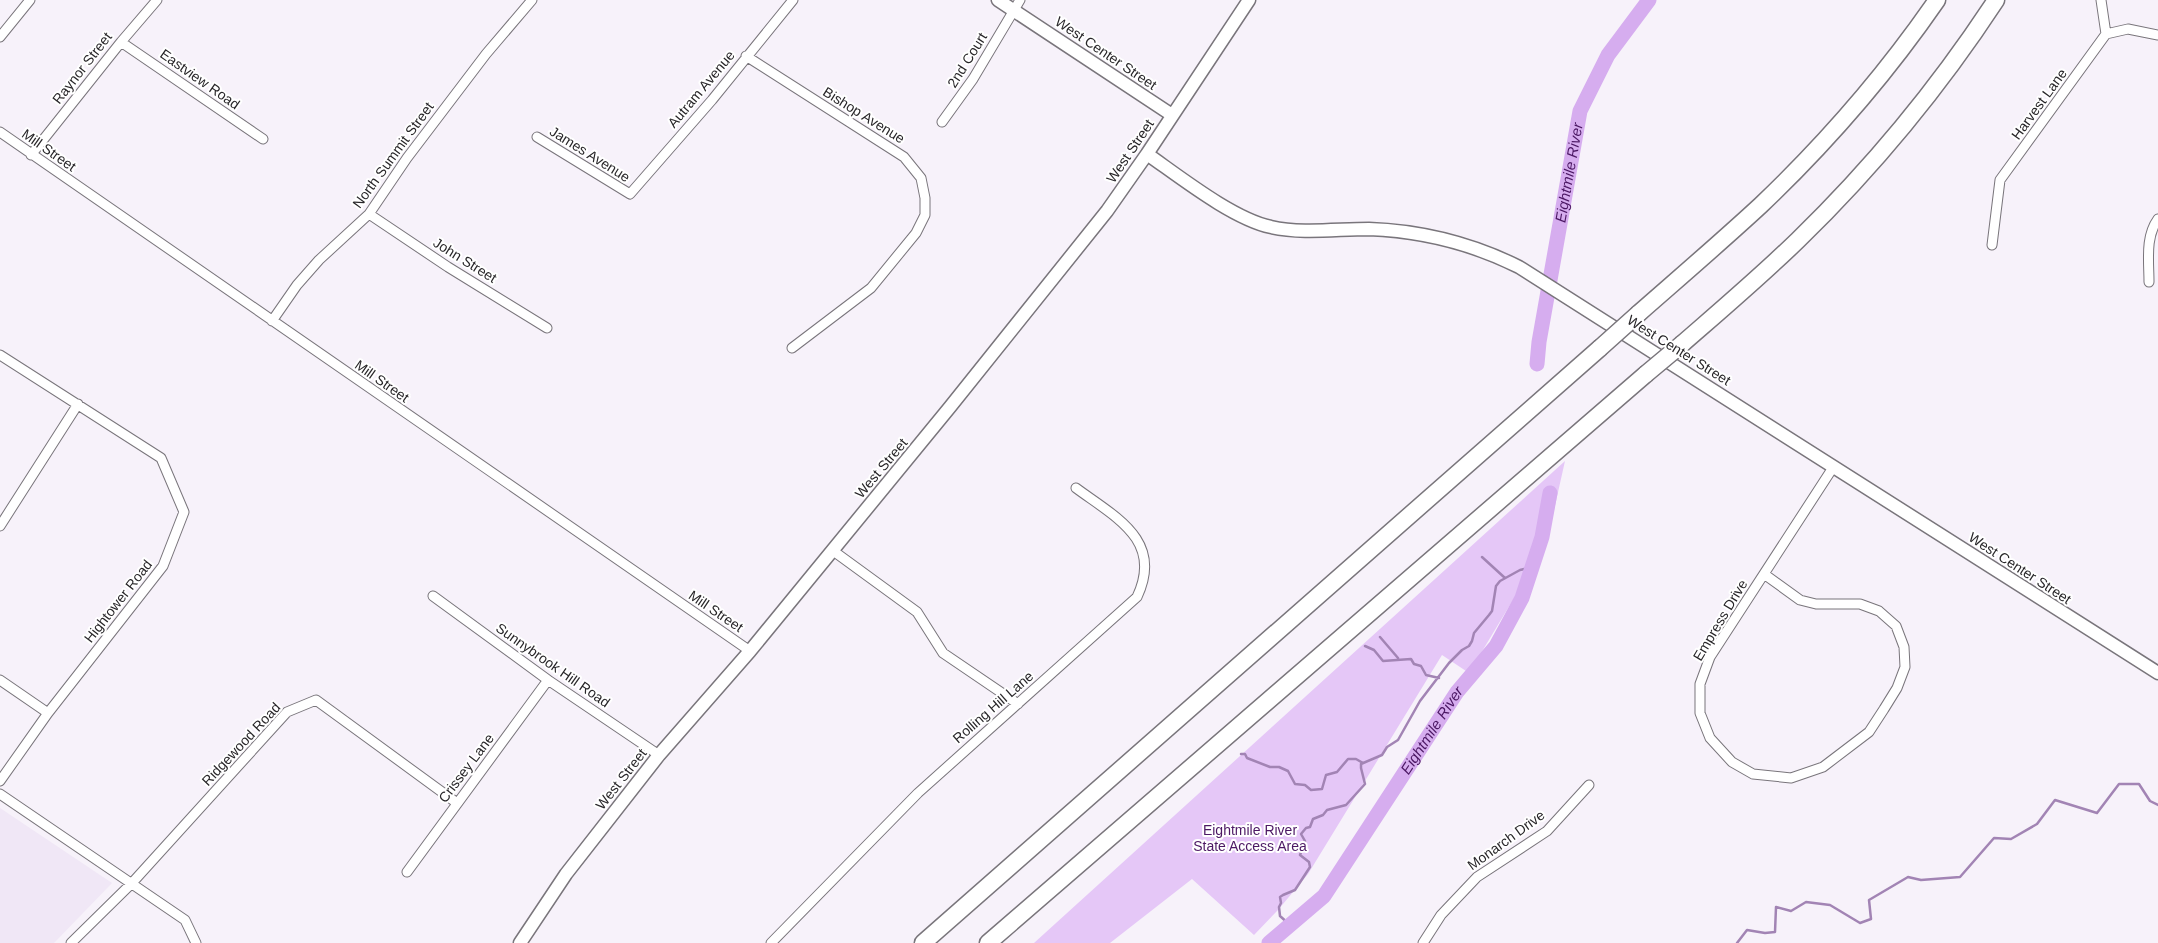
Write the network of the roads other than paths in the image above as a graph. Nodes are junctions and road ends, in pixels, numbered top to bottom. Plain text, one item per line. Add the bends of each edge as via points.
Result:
1 (30, 0) edge
2 (157, 0) edge
3 (532, 0) edge
4 (794, 0) edge
5 (998, 0) edge
6 (1249, 0) edge
7 (1937, 0) edge
8 (1996, 0) edge
9 (2101, 0) edge
10 (1017, 5) edge
11 (2106, 34) junction
12 (2158, 34) edge
13 (0, 38) edge
14 (121, 42) junction
15 (746, 56) junction
16 (1172, 115) junction
17 (942, 122) dead end
18 (0, 132) edge
19 (537, 136) dead end
20 (263, 139) dead end
21 (1147, 154) junction
22 (31, 155) junction
23 (630, 194) joint
24 (369, 214) junction
25 (2158, 219) edge
26 (1992, 244) dead end
27 (2149, 282) dead end
28 (272, 321) junction
29 (547, 328) dead end
30 (792, 348) dead end
31 (0, 355) edge
32 (78, 404) junction
33 (1834, 466) junction
34 (1076, 488) dead end
35 (0, 526) edge
36 (832, 550) junction
37 (1764, 574) junction
38 (433, 596) dead end
39 (750, 651) junction
40 (2158, 673) edge
41 (0, 680) edge
42 (548, 680) junction
43 (1018, 704) junction
44 (48, 712) junction
45 (659, 755) junction
46 (0, 780) edge
47 (1589, 785) dead end
48 (0, 794) edge
49 (457, 803) junction
50 (407, 872) dead end
51 (132, 883) junction
52 (71, 943) edge
53 (196, 943) edge
54 (520, 943) edge
55 (772, 943) edge
56 (924, 943) edge
57 (988, 943) edge
58 (1423, 943) edge

1 - 13 street
2 - 14 street, Raynor Street
3 - 24 street, North Summit Street via 486,54
4 - 15 street, Autram Avenue
5 - 10 street, West Center Street
6 - 16 street, West Street
7 - 56 highway, bridge via 1875,82 1789,177 1728,235
8 - 57 highway, bridge via 1942,77 1858,178 1797,241
9 - 11 street
10 - 16 street, West Center Street
10 - 17 street, 2nd Court via 973,79
11 - 12 street via 2128,29
11 - 26 street, Harvest Lane via 2000,180
14 - 20 street, Eastview Road
14 - 22 street, Raynor Street
15 - 23 street, Autram Avenue
15 - 30 street, Bishop Avenue via 904,156 921,178 925,198 925,215 916,233 871,288
16 - 21 street, West Street
18 - 22 street, Mill Street
19 - 23 street, James Avenue
21 - 33 street, West Center Street via 1230,210 1270,227 1370,229 1423,234 1473,246 1497,256 1540,279
21 - 36 street, West Street via 1054,278
22 - 28 street, Mill Street
24 - 28 street, North Summit Street via 319,260
24 - 29 street, John Street
25 - 27 street via 2148,244
28 - 39 street, Mill Street
31 - 32 street, Hightower Road
32 - 35 street
32 - 44 street, Hightower Road via 161,458 184,512 163,566
33 - 37 street, Empress Drive
33 - 40 street, West Center Street
34 - 43 street, Rolling Hill Lane via 1135,534 1145,561 1143,586 1129,606
36 - 39 street, West Street
36 - 43 street via 918,612 942,653
37 - 37 street, Empress Drive via 1710,657 1700,684 1700,713 1710,738 1732,762 1753,774 1791,778 1823,767 1869,732 1897,688 1904,667 1904,647 1896,626 1879,611 1860,604 1816,604 1800,600
38 - 42 street, Sunnybrook Hill Road
39 - 45 street, West Street
41 - 44 street
42 - 45 street, Sunnybrook Hill Road
42 - 49 street, Crissey Lane
43 - 55 street, Rolling Hill Lane via 918,793
44 - 46 street, Hightower Road
45 - 54 street, West Street via 566,874
47 - 58 street, Monarch Drive via 1546,831 1471,883 1441,915
48 - 51 street
49 - 50 street, Crissey Lane
49 - 51 street, Ridgewood Road via 316,700 287,712
51 - 52 street, Ridgewood Road
51 - 53 street via 185,920

